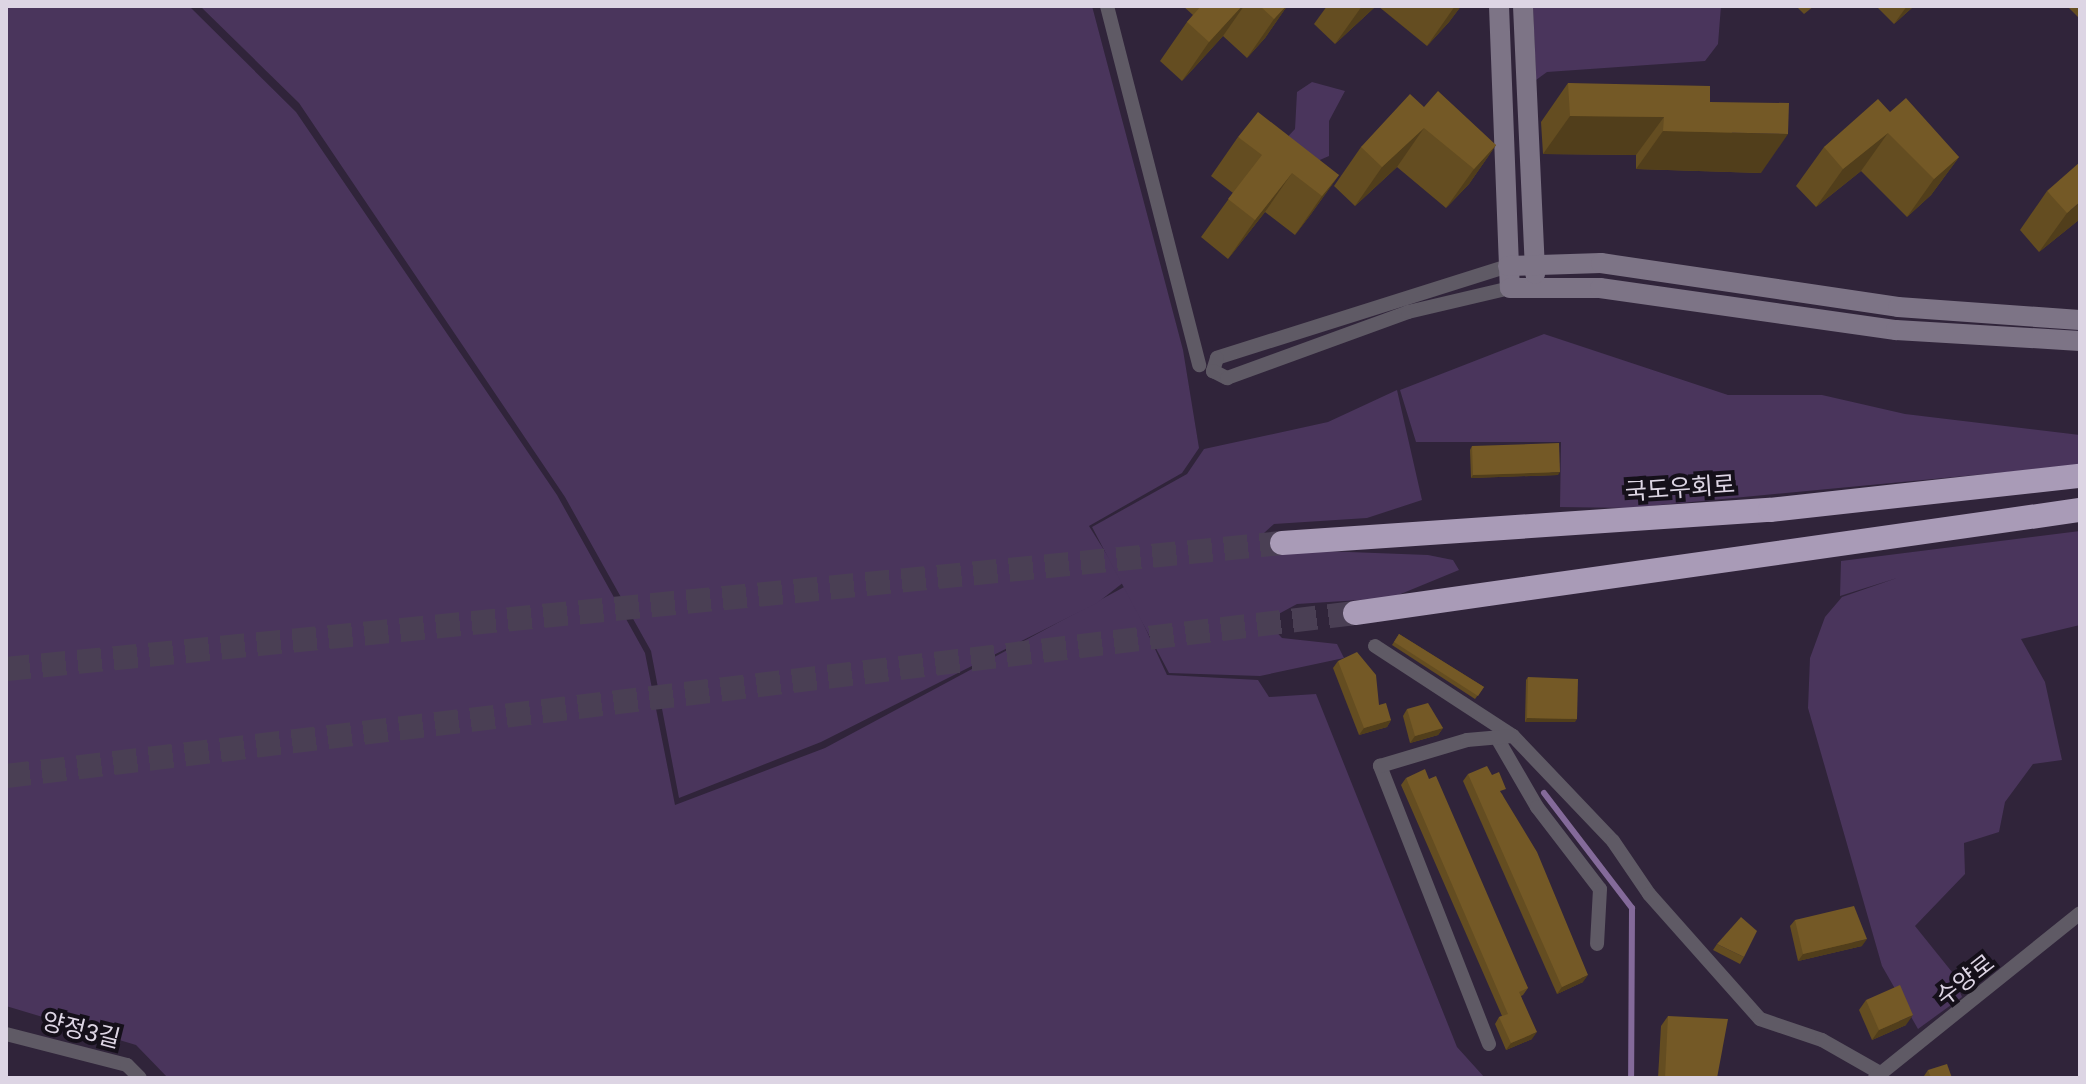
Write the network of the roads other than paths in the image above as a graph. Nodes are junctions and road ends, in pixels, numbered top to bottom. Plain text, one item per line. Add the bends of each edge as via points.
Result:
1 (1107, 6) edge
2 (1499, 6) edge
3 (1523, 6) edge
4 (1529, 217) junction
5 (1534, 262) junction
6 (1584, 263) junction
7 (1508, 266) junction
8 (1537, 286) junction
9 (1510, 288) junction
10 (2080, 320) edge
11 (2080, 341) edge
12 (1199, 365) dead end
13 (2080, 476) edge
14 (2080, 510) edge
15 (1282, 543) tunnel mouth
16 (1355, 613) tunnel mouth
17 (1375, 646) dead end
18 (1513, 736) junction
19 (1497, 738) junction
20 (2080, 913) edge
21 (1597, 944) dead end
22 (6, 1034) edge
23 (1489, 1044) dead end
24 (1878, 1076) edge
25 (140, 1078) edge

1 - 12 street
2 - 7 street
3 - 4 street
4 - 5 street
4 - 6 street via 1554,251
5 - 6 street
5 - 7 street
5 - 8 street
6 - 10 street via 1703,273 1898,307
7 - 9 street
7 - 9 street via 1217,358 1213,371 1227,378 1408,312
8 - 9 street
8 - 11 street via 1699,297 1896,330
13 - 15 highway, 국도우회로 via 1770,510
14 - 16 highway
17 - 18 street
18 - 19 street
18 - 24 street via 1613,841 1649,894 1760,1019 1822,1040
19 - 21 street via 1537,807 1600,889
19 - 23 street via 1380,766
20 - 24 street, 수양로
22 - 25 street, 양정3길 via 127,1065

